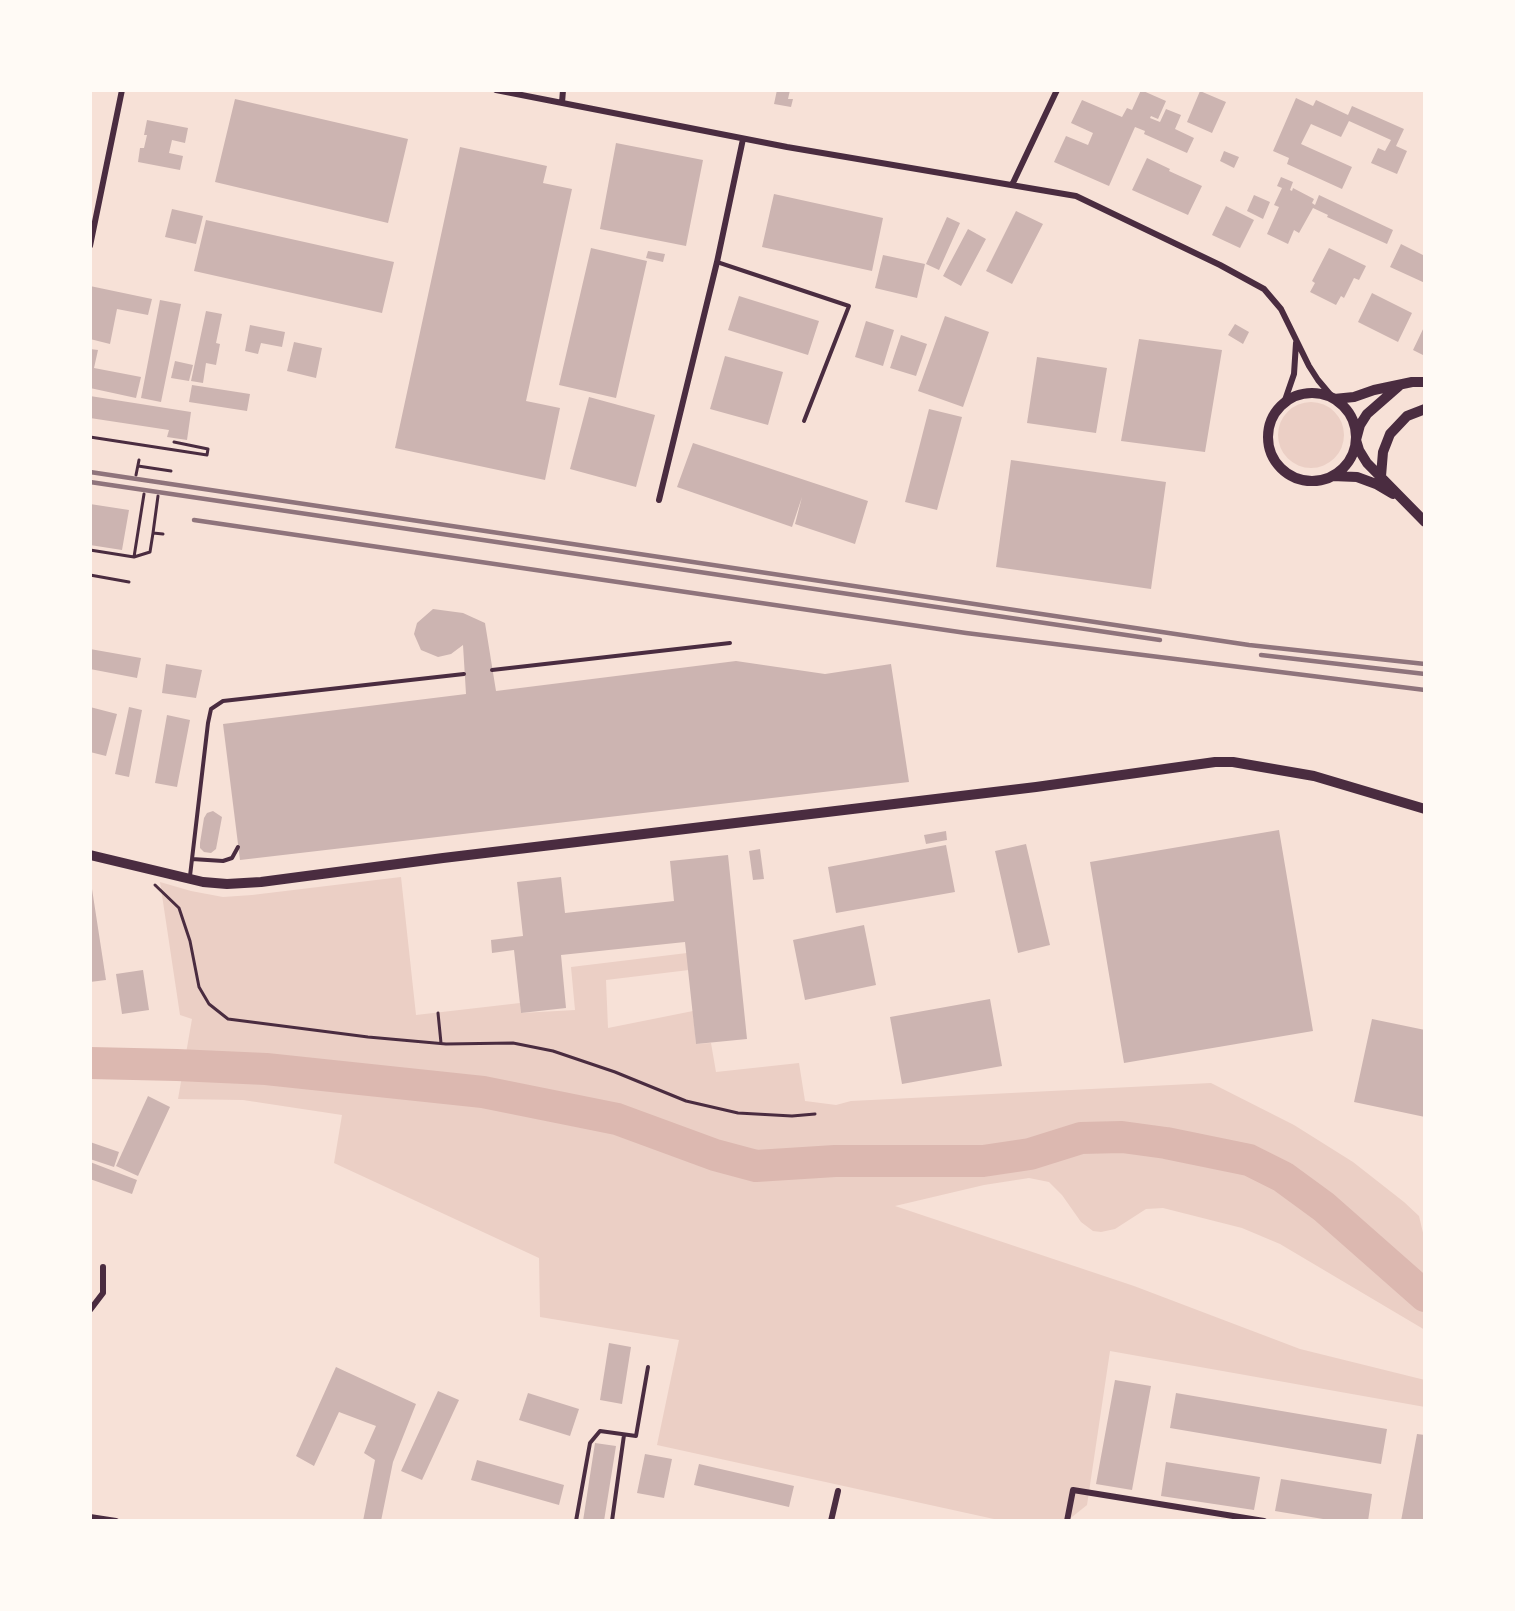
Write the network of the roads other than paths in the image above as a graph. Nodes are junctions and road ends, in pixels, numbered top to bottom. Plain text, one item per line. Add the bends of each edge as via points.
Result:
1 (122, 90) edge
2 (496, 90) edge
3 (562, 90) edge
4 (1057, 90) edge
5 (562, 103) junction
6 (743, 139) junction
7 (1012, 185) junction
8 (90, 246) edge
9 (717, 262) junction
10 (1295, 336) junction
11 (1425, 382) edge
12 (1399, 386) junction
13 (1334, 399) junction
14 (1284, 403) junction
15 (1425, 409) edge
16 (804, 422) dead end
17 (1356, 440) junction
18 (1332, 476) junction
19 (1381, 476) junction
20 (659, 501) dead end
21 (1403, 501) junction
22 (1425, 522) edge
23 (730, 643) dead end
24 (492, 670) dead end
25 (464, 674) dead end
26 (1424, 809) edge
27 (238, 847) dead end
28 (90, 855) edge
29 (192, 859) junction
30 (190, 878) junction
31 (103, 1267) dead end
32 (90, 1310) edge
33 (648, 1367) dead end
34 (624, 1435) junction
35 (838, 1491) dead end
36 (90, 1517) edge
37 (116, 1521) edge
38 (576, 1521) edge
39 (612, 1521) edge
40 (831, 1521) edge
41 (1067, 1521) edge
42 (1264, 1521) edge

1 - 8 street
2 - 5 street
3 - 5 street
4 - 7 street
5 - 6 street
6 - 7 street
6 - 9 street
7 - 10 street via 1076,196 1253,282 1274,299
9 - 16 lane via 849,306
9 - 20 street
10 - 13 street via 1318,380
10 - 14 street via 1296,363
11 - 12 street
12 - 13 street
12 - 17 street via 1367,414
13 - 14 street via 1308,393
13 - 17 street via 1351,416
14 - 18 street via 1269,427 1272,455 1290,476 1311,480
15 - 19 street via 1407,416 1390,434 1383,452
17 - 18 street via 1344,467
17 - 19 street via 1362,456
18 - 21 street via 1365,480
19 - 21 street
21 - 22 street
23 - 24 lane
25 - 29 lane via 223,701 211,709
26 - 30 street via 1314,776 1215,762 261,882 227,884
27 - 29 lane via 232,858 224,861
28 - 30 street
29 - 30 lane
31 - 32 street via 103,1293
33 - 34 lane via 636,1436
34 - 38 lane via 600,1431 590,1443
34 - 39 lane
35 - 40 street
36 - 37 street
41 - 42 street via 1073,1490

